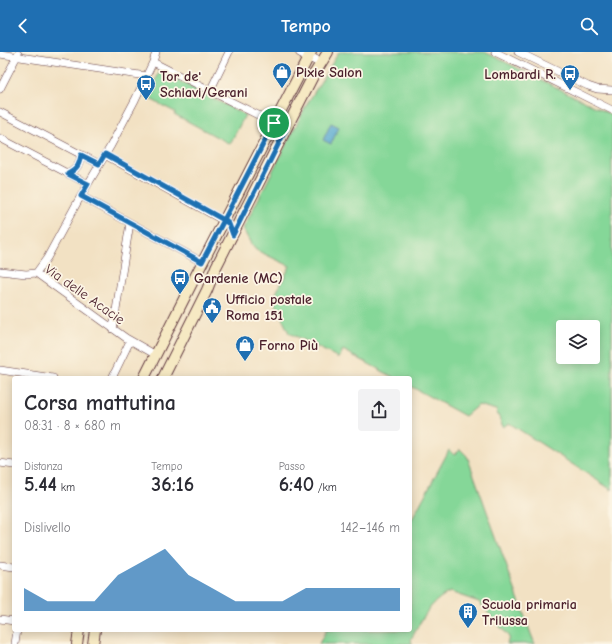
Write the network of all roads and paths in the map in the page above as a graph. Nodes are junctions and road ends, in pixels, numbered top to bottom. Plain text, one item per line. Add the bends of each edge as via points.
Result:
1 (156, 52) edge
2 (229, 52) edge
3 (328, 52) edge
4 (494, 52) edge
5 (518, 52) edge
6 (307, 53) edge
7 (0, 54) edge
8 (18, 54) edge
9 (153, 62) junction
10 (321, 63) junction
11 (146, 76) junction
12 (0, 89) edge
13 (611, 89) edge
14 (210, 91) junction
15 (612, 110) edge
16 (0, 112) edge
17 (274, 123) junction
18 (286, 129) junction
19 (0, 138) edge
20 (105, 154) junction
21 (81, 155) junction
22 (99, 164) junction
23 (68, 174) junction
24 (88, 184) junction
25 (81, 196) junction
26 (224, 220) junction
27 (130, 223) junction
28 (233, 235) junction
29 (202, 262) junction
30 (0, 271) edge
31 (36, 273) junction
32 (113, 329) junction
33 (130, 341) junction
34 (156, 354) junction
35 (0, 370) edge
36 (40, 376) edge
37 (113, 376) edge
38 (145, 376) edge
39 (164, 376) edge
40 (0, 464) edge
41 (12, 465) edge
42 (0, 565) edge
43 (12, 567) edge
44 (0, 619) edge
45 (12, 621) edge
46 (17, 632) edge
47 (78, 632) edge
48 (96, 632) edge
49 (15, 644) edge
50 (77, 644) edge
51 (93, 644) edge

1 - 9 street
2 - 14 street
3 - 10 main road
4 - 15 street
5 - 13 street via 588,86
6 - 10 street
6 - 17 main road
7 - 8 street
8 - 11 street
8 - 12 street
9 - 11 street
9 - 14 street
10 - 18 main road
11 - 20 street
14 - 17 street
16 - 21 street
17 - 18 street
17 - 26 main road
18 - 28 main road
19 - 23 street
20 - 22 street
20 - 26 street
21 - 22 street
21 - 23 street via 78,167
22 - 24 street
23 - 24 street
24 - 25 street
25 - 27 street
25 - 31 street
26 - 28 street via 229,224
26 - 29 main road
27 - 29 street
27 - 32 street
28 - 39 main road
29 - 34 main road
30 - 31 street, Via delle Acacie
31 - 32 street, Via delle Acacie
32 - 33 street, Via delle Acacie
33 - 34 street, Via delle Acacie
33 - 37 street
34 - 38 main road
35 - 36 street
40 - 41 street
42 - 43 street
44 - 45 street
46 - 49 street
47 - 50 main road
48 - 51 main road

